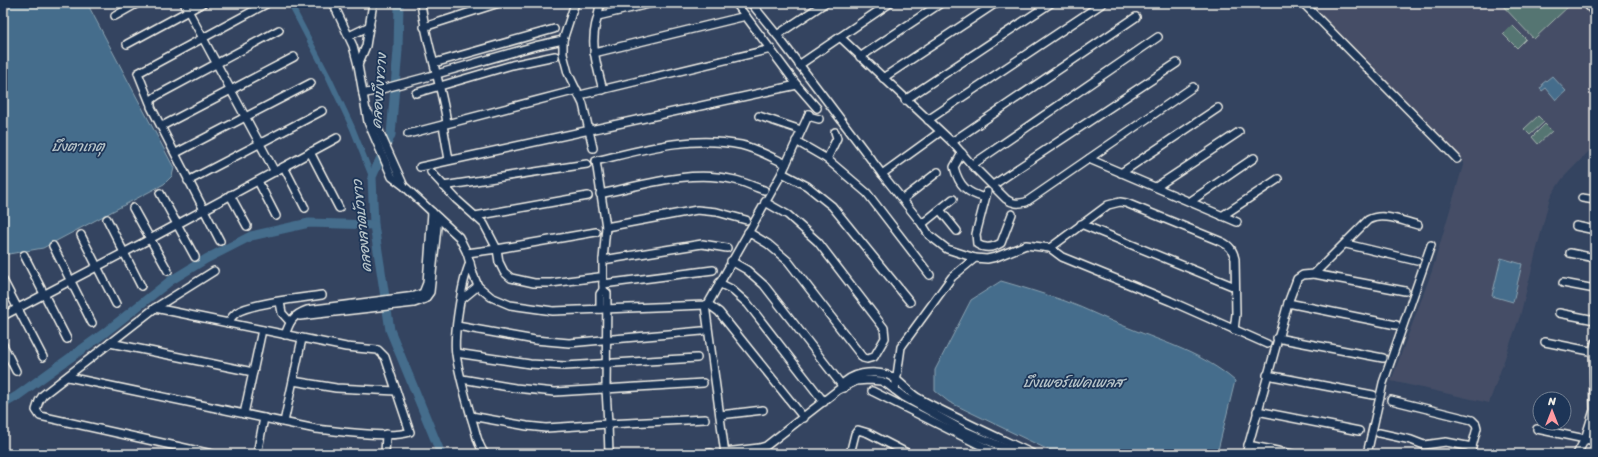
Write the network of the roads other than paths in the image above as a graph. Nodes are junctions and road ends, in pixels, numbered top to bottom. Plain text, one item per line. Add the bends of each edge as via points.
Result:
1 (138, 3) edge
2 (184, 3) edge
3 (203, 3) edge
4 (373, 3) edge
5 (421, 3) edge
6 (499, 3) edge
7 (575, 3) edge
8 (600, 3) edge
9 (653, 3) edge
10 (736, 3) edge
11 (751, 3) edge
12 (825, 3) edge
13 (890, 3) edge
14 (941, 3) edge
15 (996, 3) edge
16 (1051, 3) edge
17 (1103, 3) edge
18 (1303, 3) edge
19 (1586, 3) edge
20 (266, 4) edge
21 (335, 4) edge
22 (189, 10) junction
23 (1595, 13) edge
24 (115, 16) dead end
25 (598, 16) junction
26 (746, 16) junction
27 (1136, 17) dead end
28 (370, 26) junction
29 (424, 27) junction
30 (279, 30) dead end
31 (554, 30) dead end
32 (777, 35) junction
33 (349, 36) junction
34 (203, 37) junction
35 (840, 37) junction
36 (1158, 37) dead end
37 (563, 40) junction
38 (506, 43) junction
39 (127, 44) dead end
40 (772, 50) junction
41 (509, 53) junction
42 (594, 53) junction
43 (555, 56) dead end
44 (294, 57) dead end
45 (860, 57) junction
46 (217, 63) junction
47 (434, 63) junction
48 (1177, 63) dead end
49 (358, 65) junction
50 (512, 65) junction
51 (799, 65) junction
52 (438, 74) junction
53 (883, 78) junction
54 (311, 83) dead end
55 (797, 85) junction
56 (440, 86) junction
57 (1193, 87) dead end
58 (231, 89) junction
59 (603, 90) junction
60 (578, 92) junction
61 (416, 93) dead end
62 (363, 94) junction
63 (905, 100) junction
64 (150, 103) junction
65 (817, 108) dead end
66 (1218, 108) dead end
67 (322, 111) dead end
68 (246, 116) junction
69 (759, 116) dead end
70 (819, 119) dead end
71 (928, 120) junction
72 (445, 124) junction
73 (162, 126) junction
74 (590, 130) junction
75 (801, 130) junction
76 (835, 132) dead end
77 (940, 132) junction
78 (1238, 132) dead end
79 (408, 134) dead end
80 (337, 138) dead end
81 (796, 141) junction
82 (952, 142) junction
83 (260, 144) junction
84 (593, 148) dead end
85 (310, 152) junction
86 (176, 153) junction
87 (962, 153) junction
88 (1254, 158) dead end
89 (827, 159) junction
90 (1089, 159) junction
91 (1457, 159) dead end
92 (449, 160) junction
93 (588, 164) dead end
94 (786, 164) junction
95 (972, 165) junction
96 (284, 167) junction
97 (420, 167) dead end
98 (275, 172) junction
99 (430, 172) dead end
100 (938, 172) dead end
101 (782, 173) junction
102 (1121, 173) junction
103 (882, 174) junction
104 (1278, 179) dead end
105 (188, 181) junction
106 (258, 181) junction
107 (443, 186) junction
108 (993, 186) junction
109 (1156, 187) junction
110 (764, 190) dead end
111 (160, 193) dead end
112 (600, 194) junction
113 (230, 196) junction
114 (588, 196) dead end
115 (1582, 198) dead end
116 (903, 199) junction
117 (953, 199) dead end
118 (1595, 200) edge
119 (1191, 201) junction
120 (765, 202) junction
121 (133, 208) dead end
122 (305, 208) dead end
123 (339, 208) dead end
124 (203, 210) junction
125 (940, 210) junction
126 (432, 212) junction
127 (1012, 214) dead end
128 (276, 216) dead end
129 (475, 216) junction
130 (1222, 216) junction
131 (438, 218) junction
132 (107, 219) dead end
133 (746, 220) dead end
134 (1237, 222) dead end
135 (177, 224) junction
136 (922, 224) junction
137 (1081, 224) junction
138 (1418, 225) dead end
139 (247, 226) dead end
140 (1576, 226) dead end
141 (606, 227) junction
142 (1595, 230) edge
143 (957, 231) dead end
144 (596, 232) dead end
145 (748, 232) junction
146 (81, 235) dead end
147 (150, 239) junction
148 (220, 241) dead end
149 (1346, 244) junction
150 (1431, 245) dead end
151 (53, 246) dead end
152 (727, 248) dead end
153 (1050, 248) junction
154 (497, 250) junction
155 (124, 252) junction
156 (467, 253) junction
157 (1570, 253) dead end
158 (24, 255) dead end
159 (194, 257) dead end
160 (975, 258) junction
161 (1595, 258) edge
162 (603, 260) junction
163 (731, 261) junction
164 (1417, 261) dead end
165 (470, 263) junction
166 (97, 266) junction
167 (713, 270) dead end
168 (168, 271) dead end
169 (214, 271) dead end
170 (1310, 274) junction
171 (930, 275) dead end
172 (599, 277) dead end
173 (3, 280) edge
174 (70, 280) junction
175 (719, 283) junction
176 (1563, 283) dead end
177 (141, 286) dead end
178 (478, 286) junction
179 (603, 287) junction
180 (1235, 287) junction
181 (1595, 289) edge
182 (428, 291) junction
183 (1404, 291) dead end
184 (44, 294) junction
185 (322, 295) dead end
186 (461, 300) junction
187 (280, 302) junction
188 (910, 302) dead end
189 (116, 304) dead end
190 (707, 304) junction
191 (1290, 304) junction
192 (18, 308) junction
193 (155, 308) junction
194 (604, 309) junction
195 (1559, 313) dead end
196 (3, 316) edge
197 (1595, 320) edge
198 (290, 322) junction
199 (92, 323) dead end
200 (228, 323) junction
201 (1396, 325) dead end
202 (457, 326) junction
203 (262, 330) junction
204 (1234, 330) junction
205 (702, 331) dead end
206 (285, 335) junction
207 (1279, 338) junction
208 (67, 339) dead end
209 (302, 339) junction
210 (606, 339) junction
211 (1545, 342) dead end
212 (110, 343) junction
213 (1595, 343) edge
214 (1267, 344) dead end
215 (3, 345) edge
216 (1594, 351) edge
217 (456, 353) junction
218 (43, 357) dead end
219 (697, 358) dead end
220 (1383, 358) dead end
221 (606, 363) junction
222 (16, 371) dead end
223 (253, 372) junction
224 (1269, 376) junction
225 (68, 377) junction
226 (882, 378) junction
227 (462, 379) junction
228 (293, 381) junction
229 (898, 381) junction
230 (703, 383) dead end
231 (841, 387) junction
232 (606, 390) junction
233 (895, 390) junction
234 (396, 391) junction
235 (872, 391) dead end
236 (1373, 395) dead end
237 (1391, 400) dead end
238 (824, 402) junction
239 (763, 410) dead end
240 (1594, 410) edge
241 (1259, 411) junction
242 (244, 414) junction
243 (720, 415) junction
244 (471, 416) junction
245 (264, 418) junction
246 (804, 418) junction
247 (705, 419) dead end
248 (284, 422) junction
249 (608, 424) junction
250 (1359, 431) dead end
251 (1547, 431) edge
252 (386, 434) junction
253 (1379, 434) dead end
254 (1585, 439) junction
255 (1595, 441) edge
256 (1251, 446) junction
257 (1008, 449) edge
258 (1471, 450) edge
259 (725, 453) edge
260 (212, 454) edge
261 (257, 454) edge
262 (385, 454) edge
263 (485, 454) edge
264 (609, 454) edge
265 (850, 454) edge
266 (909, 454) edge
267 (998, 454) edge
268 (1020, 454) edge
269 (1033, 454) edge
270 (1246, 454) edge
271 (1251, 454) edge
272 (1292, 454) edge
273 (1367, 454) edge
274 (1576, 454) edge

1 - 24 street
2 - 22 street
3 - 22 street
4 - 28 street
5 - 29 street
6 - 29 street
7 - 37 street
8 - 25 street
9 - 25 street
10 - 26 street
11 - 32 street
12 - 32 street
13 - 35 street
14 - 45 street
15 - 53 street
16 - 63 street
17 - 71 street
18 - 91 street
19 - 23 street
20 - 34 street
21 - 33 street
22 - 34 street
22 - 39 street
25 - 42 street via 594,29
26 - 40 street
26 - 42 street
27 - 82 street
28 - 33 street
28 - 49 street via 365,51
29 - 47 street
30 - 46 street
31 - 38 street
32 - 51 street
33 - 49 street
34 - 46 street
34 - 64 street via 138,73
35 - 45 street
35 - 51 street
36 - 95 street
37 - 41 street
37 - 60 street via 563,54 568,73
38 - 41 street
38 - 47 street
40 - 55 street
40 - 59 street
41 - 50 street
41 - 52 street
42 - 59 street
43 - 50 street
44 - 58 street
45 - 53 street
46 - 58 street
46 - 64 street via 152,98
47 - 52 street
48 - 108 street
49 - 62 street
50 - 56 street
51 - 103 street
52 - 56 street
52 - 62 street
53 - 63 street
54 - 68 street
55 - 65 street
55 - 74 street
56 - 61 street
56 - 72 street
57 - 90 street
58 - 68 street
58 - 73 street
59 - 60 street
60 - 72 street
60 - 74 street
62 - 126 street via 366,111 395,176
63 - 71 street
64 - 73 street
66 - 102 street
67 - 83 street
68 - 83 street
68 - 86 street
69 - 75 street
70 - 75 street via 809,115
71 - 77 street
72 - 79 street
72 - 92 street
73 - 86 street
74 - 84 street
74 - 92 street
75 - 81 street
76 - 89 street via 837,138
77 - 82 street
77 - 103 street
78 - 109 street
80 - 85 street
81 - 89 street
81 - 94 street
82 - 87 street
83 - 98 street
83 - 105 street
85 - 96 street
85 - 123 street
86 - 105 street
87 - 95 street
87 - 127 street via 954,167 960,182 970,192 986,195 976,234 977,244 989,248 1001,242
88 - 119 street
89 - 171 street via 867,193
90 - 102 street
90 - 108 street via 1026,202 1011,203
92 - 97 street
93 - 107 street
94 - 101 street
94 - 112 street via 742,145 699,141 666,144 596,161
95 - 108 street
96 - 98 street
96 - 122 street
98 - 106 street
99 - 107 street
100 - 116 street
101 - 120 street
101 - 188 street via 807,186 832,206
102 - 109 street
103 - 116 street
104 - 130 street
105 - 124 street
106 - 113 street
106 - 128 street
107 - 129 street
109 - 119 street
110 - 112 street via 735,180 685,177
111 - 135 street
112 - 141 street
113 - 124 street
113 - 139 street
114 - 129 street
115 - 118 street
116 - 136 street
117 - 125 street
119 - 130 street
120 - 145 street
120 - 145 street via 788,215 818,242 884,328 885,338 874,357 863,358 788,260
121 - 147 street
124 - 135 street
124 - 148 street
125 - 136 street
125 - 143 street
126 - 131 street
126 - 182 street
129 - 154 street via 484,224
130 - 134 street
131 - 156 street via 459,237
131 - 182 street via 432,283
132 - 155 street
133 - 141 street via 718,212 697,210
135 - 147 street
135 - 159 street
136 - 160 street via 929,235 947,249
137 - 153 street
137 - 180 street
137 - 180 street via 1108,205 1120,202 1215,239 1230,246 1233,252
138 - 149 street via 1388,218 1373,218 1368,220
140 - 142 street
141 - 162 street
144 - 154 street
145 - 163 street
146 - 166 street
147 - 155 street
147 - 168 street
149 - 164 street
149 - 170 street
150 - 273 street via 1383,383
151 - 174 street
152 - 162 street via 702,244
153 - 160 street via 1026,245 996,257
153 - 204 street via 1062,257
154 - 156 street
154 - 172 street via 504,272 520,281 551,283
155 - 166 street
155 - 177 street
156 - 165 street
157 - 161 street
158 - 184 street
160 - 229 street via 952,277 902,347
162 - 179 street
163 - 175 street
163 - 231 street via 747,270 764,285
165 - 178 street
165 - 186 street
166 - 174 street
166 - 189 street
167 - 179 street
169 - 193 street
170 - 183 street
170 - 191 street via 1297,279
173 - 192 street
174 - 184 street
174 - 199 street
175 - 190 street
175 - 238 street via 731,289 748,304
176 - 181 street
178 - 186 street
178 - 194 street via 491,297 532,309
179 - 194 street via 607,293
180 - 204 street
182 - 198 street via 420,301 307,310 295,316
184 - 192 street
184 - 208 street
185 - 187 street
186 - 202 street
187 - 198 street via 282,314
187 - 200 street via 237,312
190 - 194 street
190 - 243 street
190 - 246 street via 719,312
191 - 201 street
191 - 207 street
192 - 196 street
192 - 218 street
193 - 200 street
193 - 212 street
194 - 210 street
195 - 197 street
198 - 206 street
200 - 203 street
202 - 210 street via 549,342
202 - 217 street
203 - 206 street
203 - 223 street
204 - 214 street
205 - 210 street
206 - 209 street
207 - 220 street
207 - 224 street
209 - 228 street
209 - 234 street via 378,350 385,357
210 - 221 street
211 - 216 street
212 - 223 street
212 - 225 street
213 - 216 street
215 - 222 street
216 - 240 street
217 - 221 street via 544,366
217 - 227 street
219 - 221 street
221 - 232 street
223 - 242 street
224 - 236 street
224 - 241 street
225 - 242 street
225 - 260 street via 43,395 37,407 37,414
226 - 229 street via 891,377
226 - 231 street via 849,378
226 - 233 street
227 - 232 street via 555,392
227 - 244 street
228 - 234 street via 336,388
228 - 248 street
229 - 233 street
229 - 257 street via 918,398
230 - 232 street
231 - 238 street
232 - 249 street
233 - 257 street via 958,427
234 - 252 street via 410,432
235 - 267 street
237 - 258 street via 1472,420 1477,428
238 - 246 street
239 - 243 street
240 - 254 street
241 - 250 street
241 - 256 street
242 - 245 street
243 - 259 street
244 - 249 street via 546,428
244 - 263 street
245 - 248 street
245 - 261 street
246 - 259 street via 766,446
247 - 249 street
248 - 252 street via 316,429
249 - 264 street
251 - 254 street
252 - 262 street
253 - 258 street via 1424,445 1446,442
254 - 255 street
254 - 274 street
256 - 270 street
256 - 271 street
256 - 272 street
257 - 268 street
257 - 269 street
265 - 266 street via 858,430

